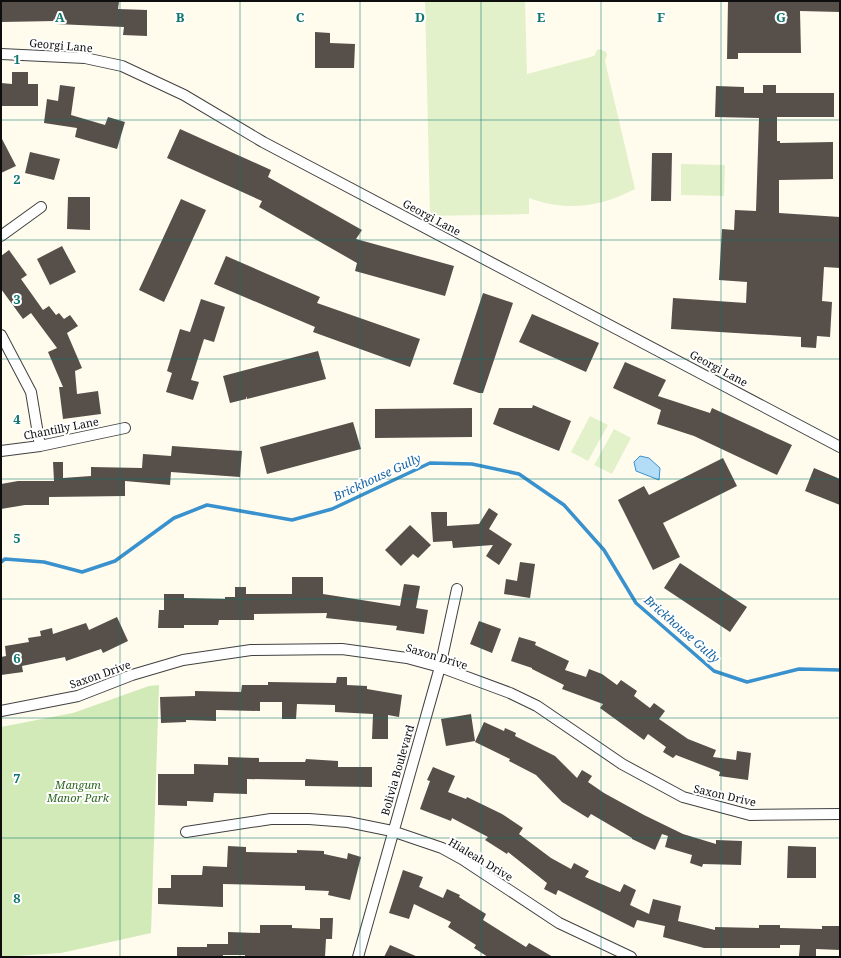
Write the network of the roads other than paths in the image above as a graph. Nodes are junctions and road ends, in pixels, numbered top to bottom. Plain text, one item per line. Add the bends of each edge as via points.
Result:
1 (1, 54) edge
2 (41, 207) dead end
3 (1, 236) edge
4 (1, 335) edge
5 (125, 428) dead end
6 (40, 446) junction
7 (840, 447) edge
8 (1, 451) edge
9 (457, 589) dead end
10 (440, 668) junction
11 (1, 711) edge
12 (840, 814) edge
13 (392, 831) junction
14 (186, 832) dead end
15 (358, 957) edge
16 (631, 957) edge

1 - 7 street, Georgi Lane via 84,58 122,66 184,95 263,142
2 - 3 street
4 - 6 street via 31,392
5 - 6 street, Chantilly Lane
6 - 8 street, Chantilly Lane
9 - 10 street, Bolivia Boulevard
10 - 11 street, Saxon Drive via 408,658 342,649 251,650 183,660 132,675 78,696
10 - 12 street, Saxon Drive via 510,693 537,706 622,764 683,797 750,815
10 - 13 street, Bolivia Boulevard
13 - 14 street, Hialeah Drive via 348,822 279,819
13 - 15 street, Bolivia Boulevard
13 - 16 street, Hialeah Drive via 448,852 559,923

